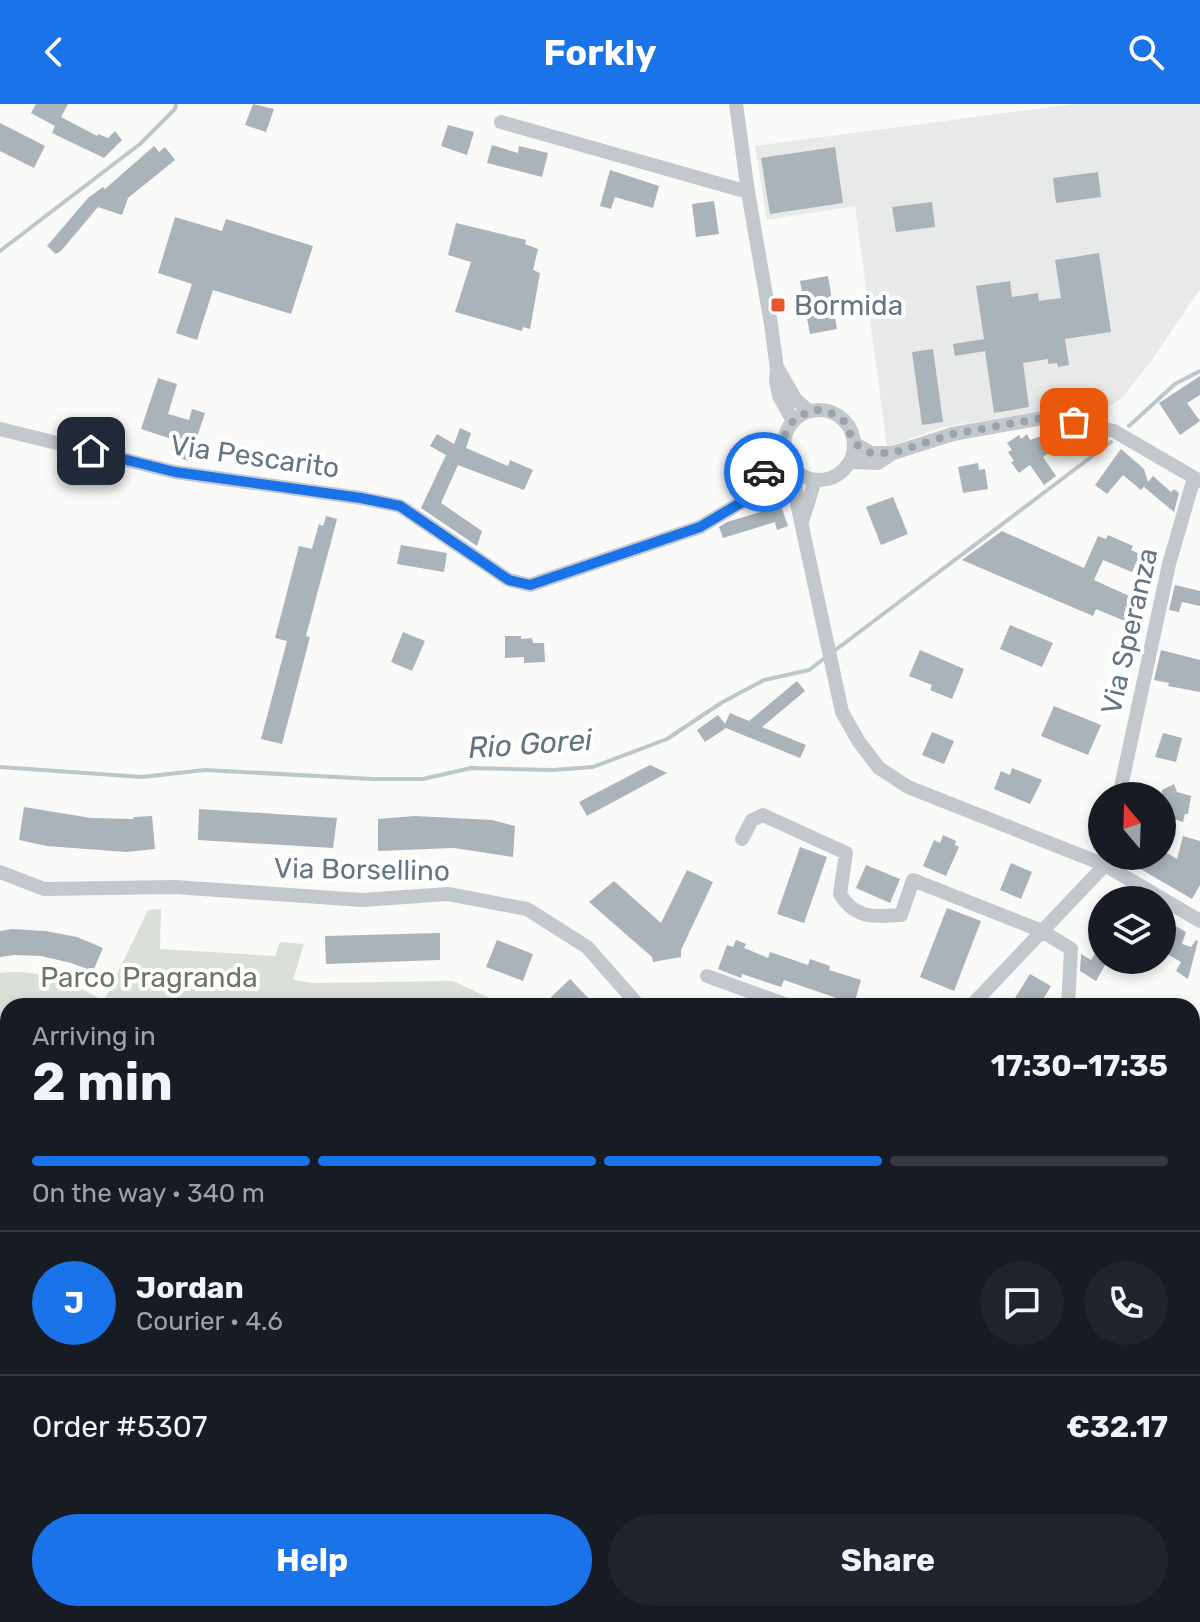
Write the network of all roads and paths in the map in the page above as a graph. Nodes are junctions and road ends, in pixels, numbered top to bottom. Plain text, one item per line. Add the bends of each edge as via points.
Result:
1 (736, 104) edge
2 (501, 122) dead end
3 (748, 192) junction
4 (777, 369) junction
5 (809, 411) junction
6 (793, 421) junction
7 (0, 429) edge
8 (784, 439) junction
9 (854, 443) junction
10 (893, 453) junction
11 (850, 462) junction
12 (792, 467) junction
13 (815, 480) junction
14 (1197, 480) edge
15 (747, 499) junction
16 (802, 522) junction
17 (1122, 782) edge
18 (742, 839) dead end
19 (1088, 854) edge
20 (1098, 870) edge
21 (1120, 870) edge
22 (0, 872) edge
23 (1200, 921) edge
24 (1042, 931) junction
25 (707, 976) dead end
26 (632, 998) edge
27 (768, 998) edge
28 (979, 998) edge
29 (1068, 998) edge

1 - 3 street
2 - 3 street
3 - 4 street
4 - 5 street
4 - 6 street via 779,396
5 - 6 street
5 - 9 street via 837,415
6 - 8 street
7 - 15 street, Via Pescarito via 175,472 400,506 509,580 530,585 700,527
8 - 12 street
8 - 15 street
9 - 10 street via 871,453
9 - 11 street
10 - 11 street via 878,463
10 - 14 street via 953,434 1043,418 1114,431
11 - 13 street via 835,476
12 - 13 street
12 - 15 street, Via Pescarito
12 - 16 street
13 - 16 street
14 - 17 street, Via Speranza via 1169,564
16 - 19 street via 842,712 879,768 908,787
18 - 24 street via 752,820 763,815 846,853 840,894 847,906 870,917 901,915 913,880
20 - 24 street
21 - 23 street
22 - 26 street, Via Borsellino via 44,889 175,887 362,900 448,894 527,909 587,947
24 - 28 street
24 - 29 street via 1071,949
25 - 27 street

